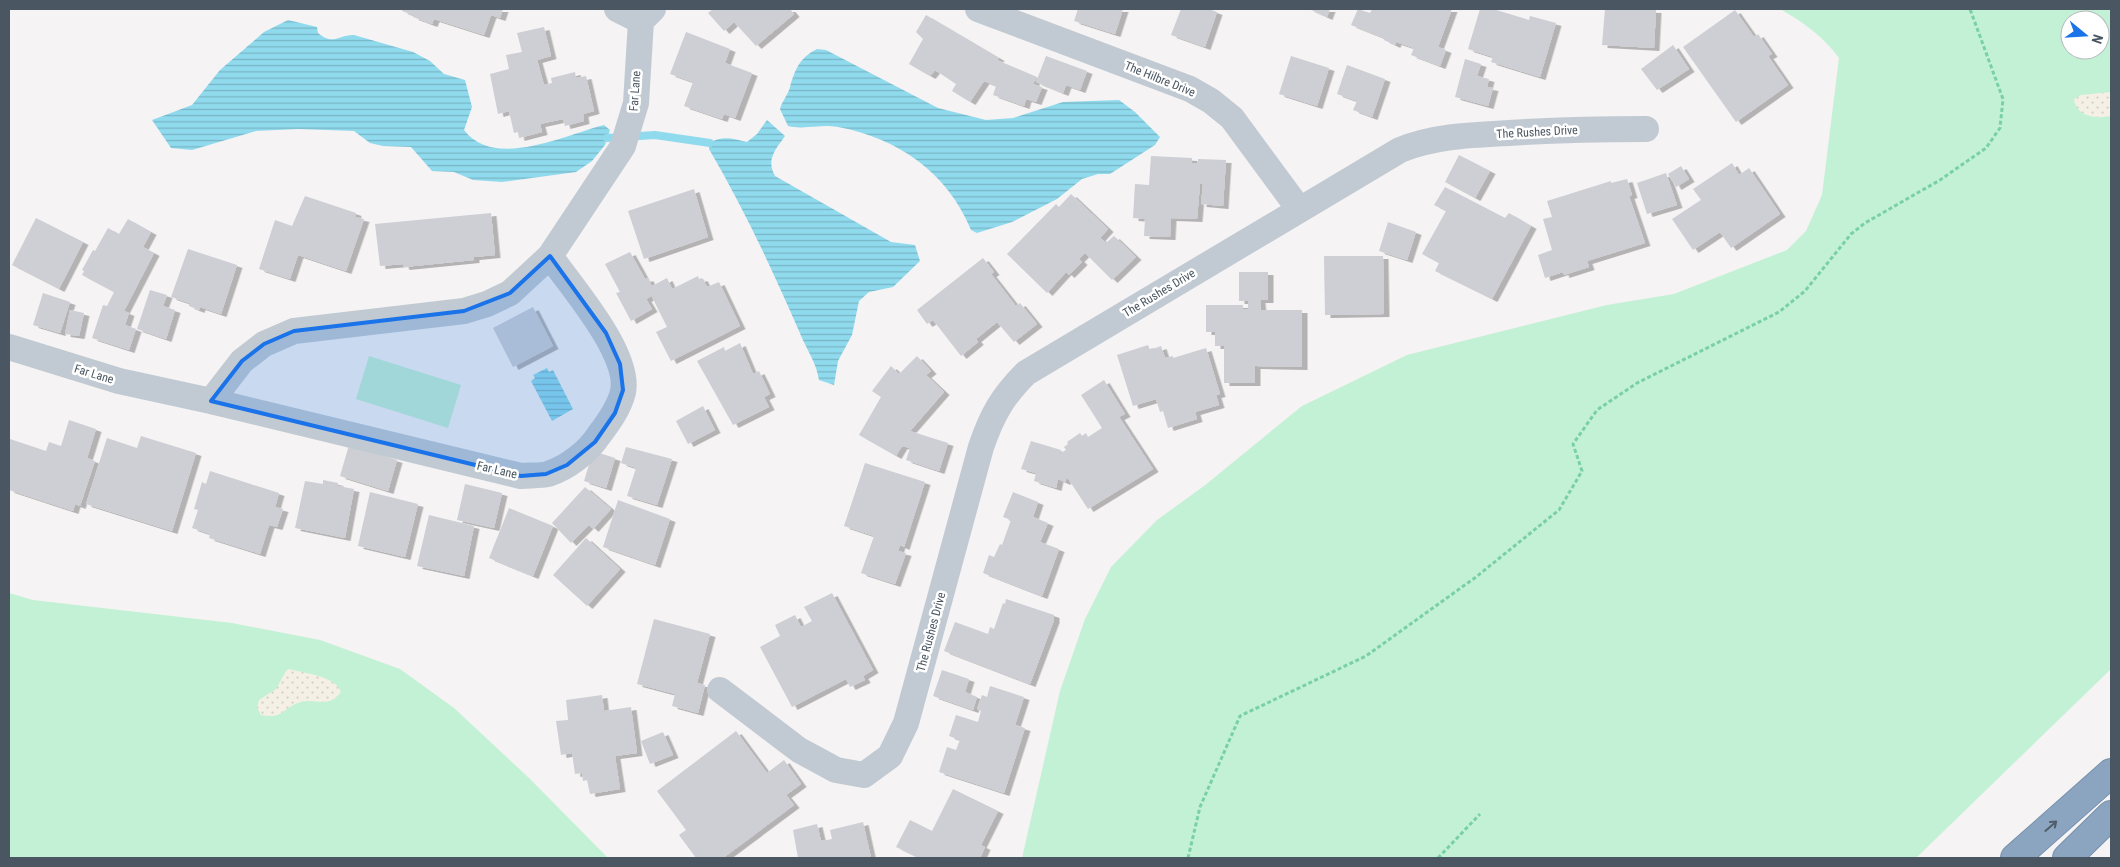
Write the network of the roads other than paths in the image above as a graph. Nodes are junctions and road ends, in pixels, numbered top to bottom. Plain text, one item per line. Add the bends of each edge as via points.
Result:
1 (617, 9) edge
2 (978, 9) edge
3 (647, 15) edge
4 (1646, 129) dead end
5 (1299, 209) junction
6 (550, 256) junction
7 (9, 347) edge
8 (211, 401) junction
9 (720, 690) dead end
10 (2111, 773) edge
11 (2111, 815) edge
12 (2014, 858) edge
13 (2067, 858) edge

1 - 3 street
2 - 5 street, The Hilbre Drive via 1190,89 1211,101 1232,118
3 - 6 street, Far Lane via 636,103 623,146
4 - 5 street, The Rushes Drive via 1451,136 1422,141 1400,150
5 - 9 street, The Rushes Drive via 1026,373 1005,394 990,418 906,723 890,756 864,775 836,770 800,750
6 - 8 street, Far Lane via 510,293 464,311 294,331 264,344 242,361
6 - 8 street, Far Lane via 606,333 620,364 623,390 615,413 595,442 567,465 546,474 521,476
7 - 8 street, Far Lane via 120,382
12 -> 10 highway
11 - 13 highway

